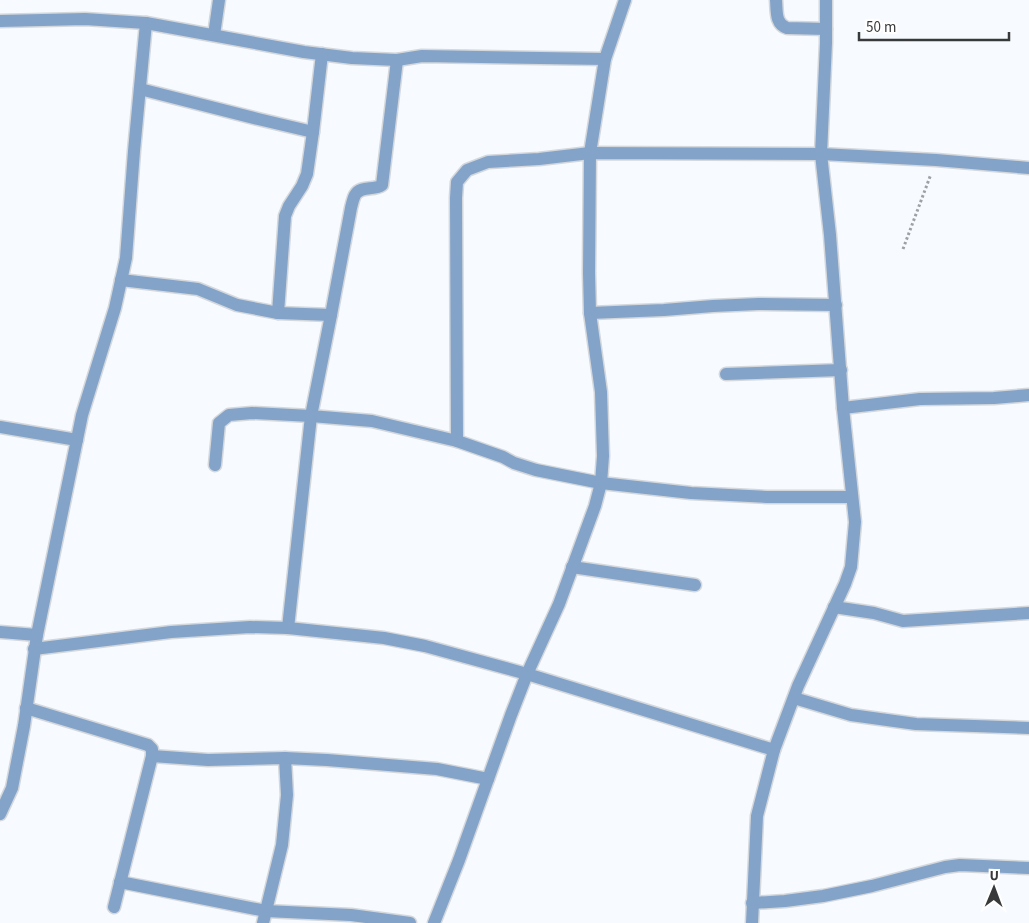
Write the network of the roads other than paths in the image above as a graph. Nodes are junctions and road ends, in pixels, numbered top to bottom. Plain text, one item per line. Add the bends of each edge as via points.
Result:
1 (219, 0) edge
2 (625, 0) edge
3 (776, 0) edge
4 (826, 0) edge
5 (0, 21) edge
6 (146, 23) junction
7 (826, 29) junction
8 (214, 36) junction
9 (322, 54) junction
10 (604, 59) junction
11 (397, 60) junction
12 (140, 89) junction
13 (314, 132) junction
14 (590, 153) junction
15 (820, 154) junction
16 (1029, 168) edge
17 (121, 280) junction
18 (836, 304) junction
19 (278, 313) junction
20 (590, 314) junction
21 (331, 315) junction
22 (841, 370) junction
23 (726, 374) dead end
24 (1029, 395) edge
25 (843, 408) junction
26 (311, 416) junction
27 (0, 427) edge
28 (76, 440) junction
29 (458, 441) junction
30 (214, 465) dead end
31 (601, 483) junction
32 (852, 497) junction
33 (572, 567) junction
34 (695, 585) dead end
35 (834, 607) junction
36 (1029, 613) edge
37 (288, 628) junction
38 (0, 632) edge
39 (37, 635) junction
40 (34, 649) junction
41 (527, 674) junction
42 (794, 698) junction
43 (26, 708) junction
44 (1029, 728) edge
45 (774, 750) junction
46 (152, 756) junction
47 (285, 758) junction
48 (488, 779) junction
49 (0, 814) edge
50 (1029, 868) edge
51 (120, 882) junction
52 (752, 903) junction
53 (114, 907) dead end
54 (264, 917) edge
55 (410, 923) edge
56 (434, 923) edge
57 (752, 923) edge

1 - 8 street
2 - 10 street
3 - 7 street via 778,20 782,26
4 - 7 street
5 - 6 street via 84,19
6 - 8 street
6 - 12 street
7 - 15 street
8 - 9 street
9 - 11 street
9 - 13 street
10 - 11 street via 422,56
10 - 14 street
11 - 21 street via 382,185 363,188 356,194 350,208
12 - 13 street
12 - 17 street via 126,258
13 - 19 street via 307,174 285,216
14 - 15 street
14 - 20 street
14 - 29 street via 488,162 467,170 457,182
15 - 16 street
15 - 18 street
17 - 19 street via 198,289 237,305
17 - 28 street
18 - 20 street via 758,304
18 - 22 street
19 - 21 street
20 - 31 street via 601,392
21 - 26 street
22 - 23 street
22 - 25 street
24 - 25 street via 920,399
25 - 32 street
26 - 29 street via 372,421
26 - 30 street via 229,415 219,423
26 - 37 street
27 - 28 street
28 - 39 street
29 - 31 street via 536,470
31 - 32 street via 691,493
31 - 33 street
32 - 35 street via 851,567
33 - 34 street
33 - 41 street
35 - 36 street via 904,621
35 - 42 street
37 - 40 street via 171,632
37 - 41 street via 384,638
38 - 39 street
39 - 40 street
40 - 43 street
41 - 45 street
41 - 48 street
42 - 44 street via 851,715 916,724
42 - 45 street
43 - 46 street via 148,744
43 - 49 street via 12,788
45 - 52 street via 757,816
46 - 47 street via 208,760
46 - 51 street
47 - 48 street via 438,770
47 - 54 street via 287,795 282,845
48 - 56 street
50 - 52 street via 944,867 823,896
51 - 53 street
51 - 54 street
52 - 57 street
54 - 55 street via 351,915

